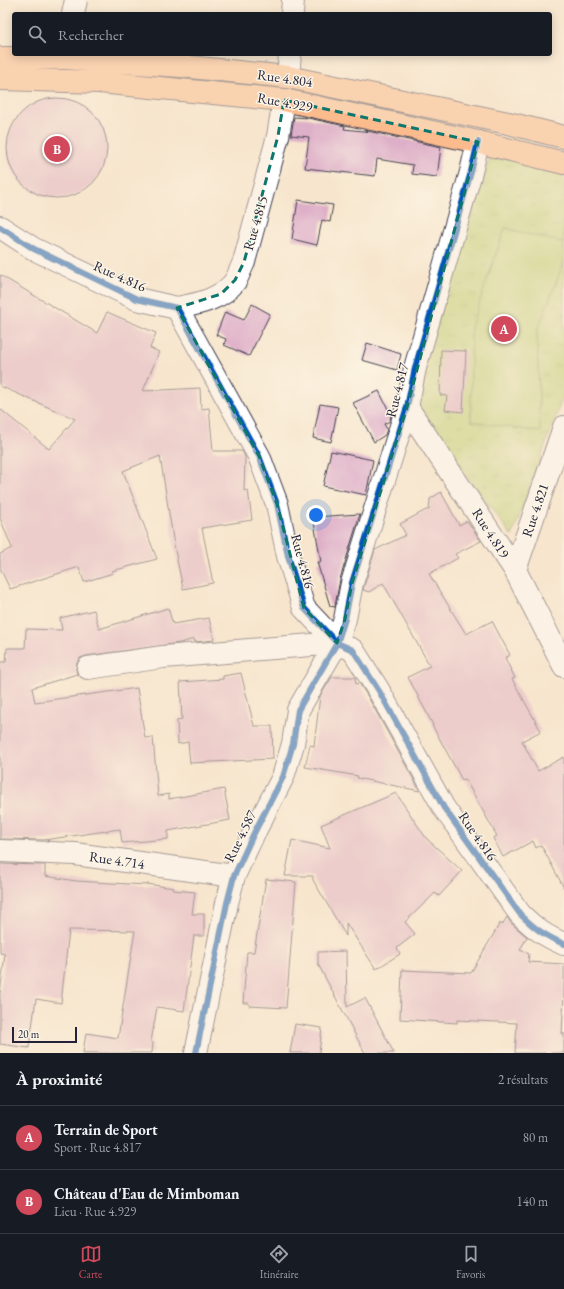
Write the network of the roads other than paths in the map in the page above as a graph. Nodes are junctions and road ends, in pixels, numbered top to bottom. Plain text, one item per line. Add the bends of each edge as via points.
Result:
1 (76, 0) edge
2 (293, 0) edge
3 (73, 12) edge
4 (292, 12) edge
5 (65, 56) edge
6 (290, 56) edge
7 (0, 58) edge
8 (288, 77) junction
9 (0, 79) edge
10 (284, 100) junction
11 (564, 137) edge
12 (478, 142) junction
13 (564, 163) edge
14 (0, 227) edge
15 (177, 308) junction
16 (407, 407) junction
17 (564, 427) edge
18 (515, 570) junction
19 (337, 643) junction
20 (564, 666) edge
21 (88, 668) dead end
22 (0, 851) edge
23 (234, 876) junction
24 (564, 944) edge
25 (196, 1053) edge

1 - 3 street
2 - 4 street
5 - 7 main road, Rue 4.804
5 - 8 main road, Rue 4.804
6 - 8 street
8 - 11 main road, Rue 4.804
9 - 10 main road, Rue 4.929 via 99,82
10 - 12 main road, Rue 4.929
10 - 15 street, Rue 4.815 via 278,136 244,262 236,280 221,294 203,303
12 - 13 main road, Rue 4.929
12 - 16 street, Rue 4.817 via 415,368
14 - 15 street, Rue 4.816 via 34,249 137,299
15 - 19 street, Rue 4.816 via 259,456 277,504 288,556 304,608
16 - 18 street, Rue 4.819
16 - 19 street, Rue 4.817 via 352,583 346,619
17 - 18 street, Rue 4.821
18 - 20 street, Rue 4.819
19 - 21 street via 163,657
19 - 23 street, Rue 4.587 via 298,710 293,744 283,777
19 - 24 street, Rue 4.816 via 353,650 379,691 444,808 520,914 549,938
22 - 23 street, Rue 4.714 via 75,854
23 - 25 street, Rue 4.587

